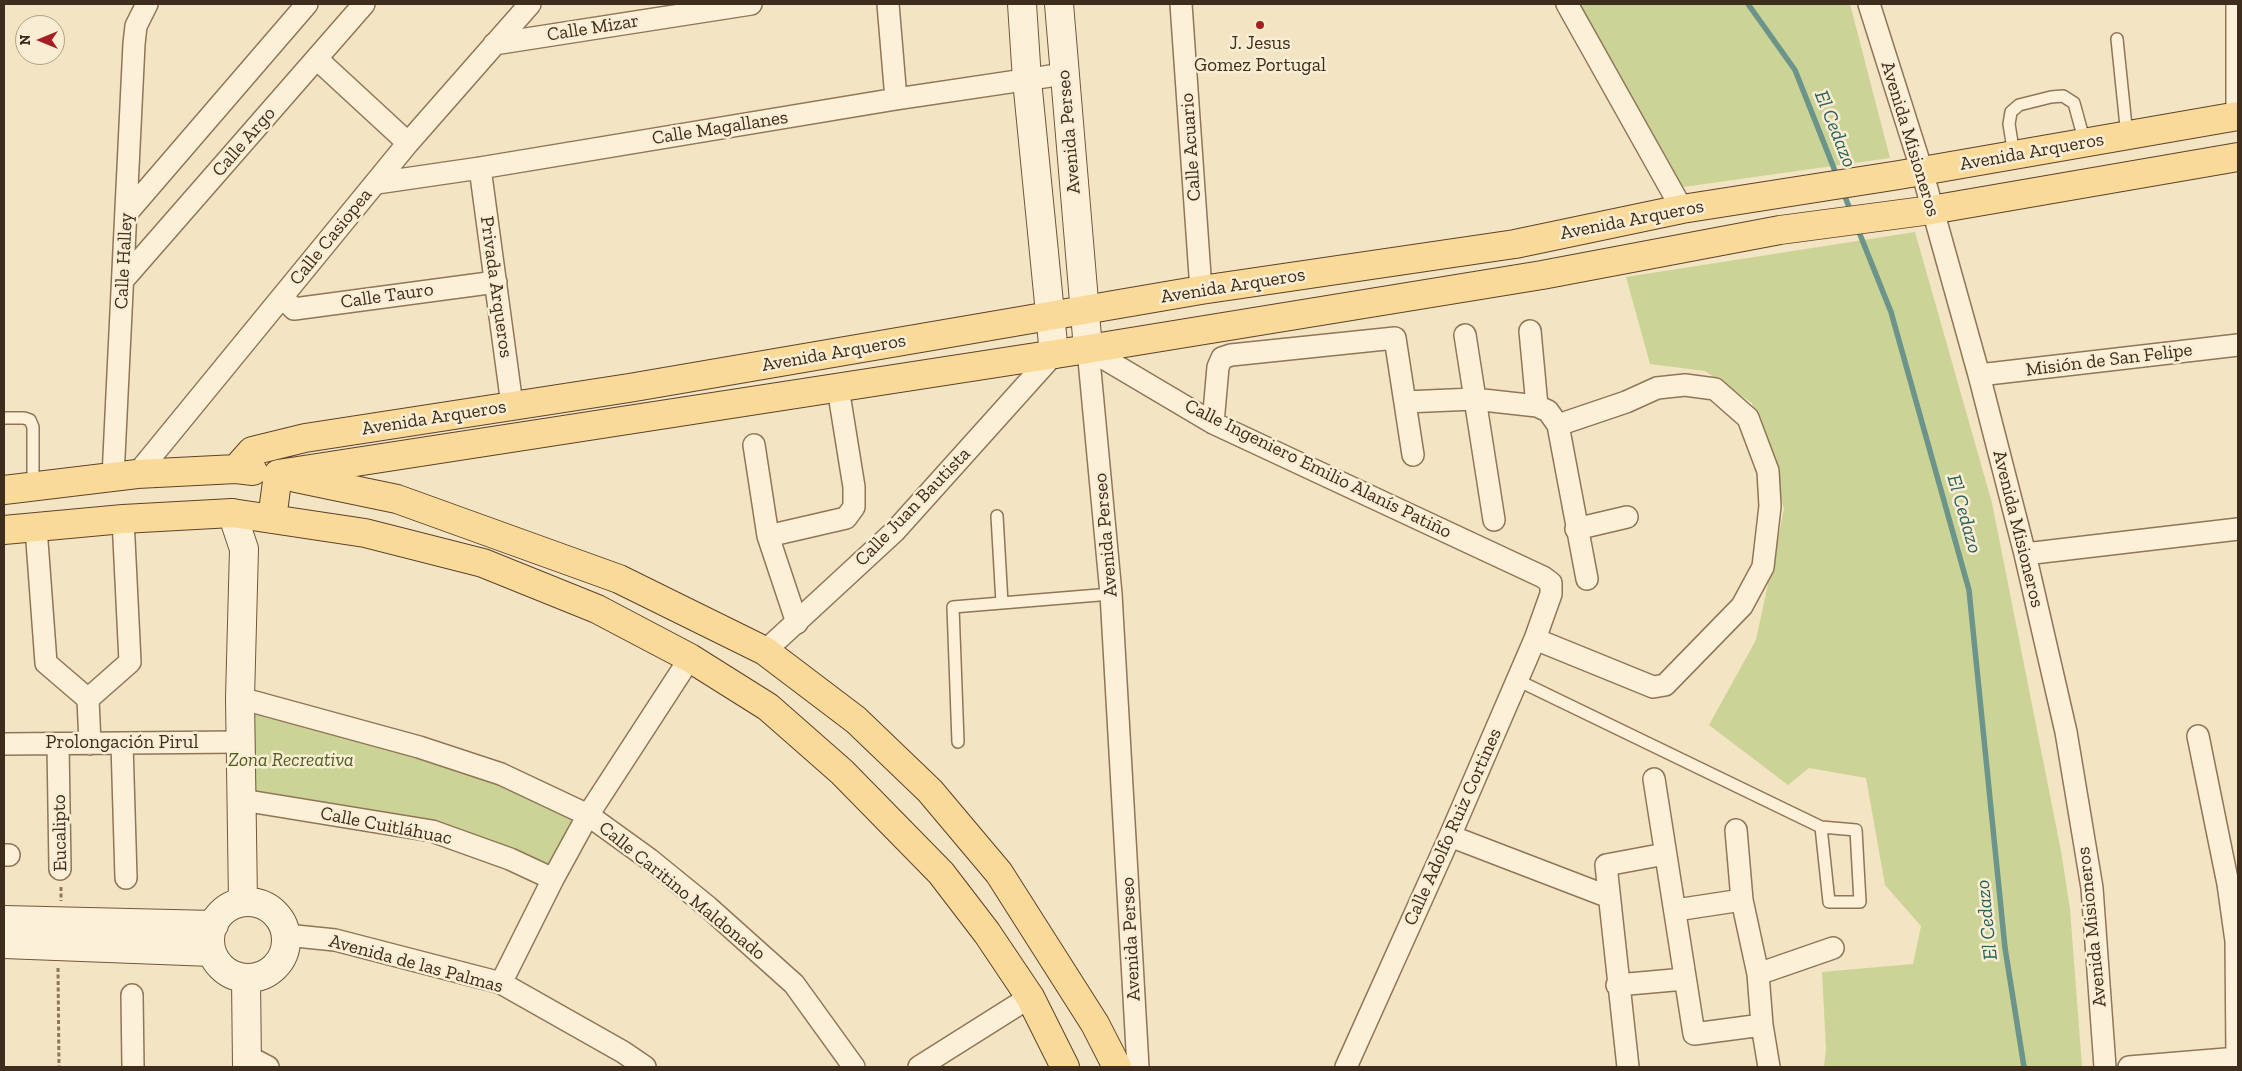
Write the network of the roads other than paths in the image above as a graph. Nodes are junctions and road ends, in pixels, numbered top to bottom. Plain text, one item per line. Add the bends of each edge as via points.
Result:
1 (147, 4) edge
2 (307, 4) edge
3 (364, 4) edge
4 (530, 4) edge
5 (751, 4) edge
6 (888, 4) edge
7 (1022, 4) edge
8 (1059, 4) edge
9 (1181, 4) edge
10 (1567, 4) edge
11 (1869, 4) edge
12 (2237, 4) edge
13 (2117, 39) dead end
14 (494, 44) junction
15 (317, 59) junction
16 (1064, 74) junction
17 (1027, 80) junction
18 (896, 99) junction
19 (2238, 116) edge
20 (2127, 136) junction
21 (408, 143) junction
22 (2085, 143) junction
23 (2014, 155) junction
24 (2238, 157) edge
25 (480, 168) junction
26 (1911, 173) junction
27 (377, 182) junction
28 (1682, 209) junction
29 (1920, 211) junction
30 (127, 213) junction
31 (123, 280) junction
32 (496, 282) junction
33 (1201, 290) junction
34 (282, 297) junction
35 (1084, 311) junction
36 (1050, 316) junction
37 (1530, 331) dead end
38 (1465, 335) dead end
39 (2238, 345) edge
40 (1088, 349) junction
41 (1054, 354) junction
42 (1979, 375) junction
43 (838, 388) junction
44 (1474, 399) junction
45 (1405, 402) junction
46 (512, 405) junction
47 (1537, 406) junction
48 (4, 418) edge
49 (1213, 423) junction
50 (1558, 425) junction
51 (754, 445) dead end
52 (1413, 455) dead end
53 (236, 469) junction
54 (278, 474) junction
55 (125, 476) junction
56 (33, 486) junction
57 (4, 490) edge
58 (232, 513) junction
59 (997, 516) dead end
60 (1627, 517) dead end
61 (272, 518) junction
62 (123, 519) junction
63 (1494, 520) dead end
64 (36, 528) junction
65 (1576, 529) junction
66 (2238, 529) edge
67 (4, 530) edge
68 (768, 536) junction
69 (244, 549) junction
70 (2025, 554) junction
71 (1587, 579) dead end
72 (1551, 583) joint
73 (1112, 594) junction
74 (1002, 603) junction
75 (797, 623) junction
76 (1535, 639) junction
77 (764, 651) junction
78 (690, 658) junction
79 (1517, 680) junction
80 (240, 698) junction
81 (88, 699) junction
82 (2198, 736) dead end
83 (241, 742) junction
84 (958, 742) dead end
85 (4, 744) edge
86 (58, 744) junction
87 (90, 744) junction
88 (122, 744) junction
89 (1654, 779) dead end
90 (242, 800) junction
91 (588, 815) junction
92 (1820, 827) junction
93 (1736, 830) dead end
94 (1450, 836) junction
95 (1665, 854) junction
96 (60, 869) road end
97 (126, 878) dead end
98 (553, 879) junction
99 (1609, 897) junction
100 (1742, 900) junction
101 (243, 902) junction
102 (1676, 910) junction
103 (4, 920) edge
104 (214, 925) junction
105 (286, 936) junction
106 (4, 944) edge
107 (1833, 948) dead end
108 (212, 952) junction
109 (1758, 974) junction
110 (246, 978) junction
111 (1685, 979) junction
112 (501, 983) junction
113 (1617, 984) junction
114 (132, 995) dead end
115 (1030, 997) junction
116 (1762, 1026) junction
117 (2238, 1058) edge
118 (254, 1063) edge
119 (133, 1067) edge
120 (645, 1067) edge
121 (854, 1067) edge
122 (919, 1067) edge
123 (1065, 1067) edge
124 (1117, 1067) edge
125 (1138, 1067) edge
126 (1346, 1067) edge
127 (1628, 1067) edge
128 (1770, 1067) edge
129 (2105, 1067) edge
130 (2129, 1067) edge

1 - 30 street, Calle Halley via 136,26 134,44
2 - 30 street
3 - 15 street, Calle Argo
4 - 14 street, Calle Casiopea
5 - 14 street, Calle Mizar
6 - 18 street
7 - 17 street, Avenida Perseo
8 - 16 street, Avenida Perseo
9 - 33 street, Calle Acuario
10 - 28 street
11 - 26 street, Avenida Misioneros
12 - 19 street
13 - 20 lane
14 - 21 street, Calle Casiopea
15 - 21 street
15 - 31 street, Calle Argo
16 - 17 street, Calle Magallanes
16 - 35 street, Avenida Perseo
17 - 18 street, Calle Magallanes
17 - 36 street, Avenida Perseo
18 - 25 street, Calle Magallanes
19 - 20 main road, Avenida Arqueros
20 - 22 main road, Avenida Arqueros
21 - 27 street, Calle Casiopea
22 - 23 main road, Avenida Arqueros
22 - 23 lane via 2074,103 2063,96 2051,97 2019,105 2011,112 2009,124
23 - 26 main road, Avenida Arqueros
24 - 29 main road, Avenida Arqueros
25 - 27 street, Calle Magallanes
25 - 32 street, Privada Arqueros
26 - 28 main road, Avenida Arqueros
26 - 29 street, Avenida Misioneros
27 - 34 street, Calle Casiopea
28 - 33 main road, Avenida Arqueros via 1515,244
29 - 40 main road, Avenida Arqueros via 1780,230 1542,275
29 - 42 street, Avenida Misioneros
30 - 31 street, Calle Halley
31 - 55 street, Calle Halley
32 - 34 street, Calle Tauro via 294,309
32 - 46 street, Privada Arqueros
33 - 35 main road, Avenida Arqueros
34 - 55 street, Calle Casiopea
35 - 36 main road, Avenida Arqueros
35 - 40 street, Avenida Perseo
36 - 41 street, Avenida Perseo
36 - 46 main road, Avenida Arqueros
37 - 47 street
38 - 44 street
39 - 42 street, Misión de San Felipe
40 - 41 main road, Avenida Arqueros
40 - 49 street, Calle Ingeniero Emilio Alanís Patiño
40 - 73 street, Avenida Perseo
41 - 43 main road, Avenida Arqueros
41 - 75 street, Calle Juan Bautista via 895,531
42 - 70 street, Avenida Misioneros
43 - 54 main road, Avenida Arqueros
43 - 68 street via 854,487 854,507 846,518
44 - 45 street
44 - 47 street
44 - 63 street
45 - 49 street via 1395,338 1230,355 1222,358 1218,367
45 - 52 street
46 - 53 main road, Avenida Arqueros via 268,445 252,451
47 - 50 street via 1548,411
48 - 56 lane via 24,418 30,420 33,427
49 - 72 street, Calle Ingeniero Emilio Alanís Patiño
50 - 65 street
50 - 76 street via 1657,388 1684,384 1715,389 1748,418 1768,471 1770,506 1763,567 1742,606 1666,685 1653,687
51 - 68 street
53 - 54 main road
53 - 55 main road
53 - 58 main road
54 - 61 main road
54 - 77 main road via 397,499 582,566 619,580
55 - 56 main road
56 - 57 main road
58 - 61 main road
58 - 62 main road
58 - 69 street
59 - 74 lane
60 - 65 street
61 - 69 street
61 - 78 main road via 365,533 482,563 597,609
62 - 64 main road
62 - 81 street via 130,662
64 - 67 main road
64 - 81 street via 46,663
65 - 71 street
66 - 70 street
68 - 75 street
69 - 80 street
70 - 129 street, Avenida Misioneros via 2066,732 2092,888
72 - 76 street, Calle Adolfo Ruiz Cortines via 1551,594
73 - 74 lane
73 - 125 street, Avenida Perseo
74 - 84 lane via 953,607
75 - 77 street, Calle Juan Bautista
76 - 79 street, Calle Adolfo Ruiz Cortines
77 - 124 main road via 856,720 943,806 999,873 1096,1024
78 - 91 street
78 - 115 main road via 768,707 842,772 941,872
79 - 92 lane
79 - 94 street, Calle Adolfo Ruiz Cortines
80 - 83 street
80 - 91 street, Calle Caritino Maldonado via 419,747 492,771
81 - 87 street
82 - 117 street via 2228,884 2236,941
83 - 88 street, Prolongación Pirul
83 - 90 street
85 - 86 street, Prolongación Pirul
86 - 87 street, Prolongación Pirul
86 - 96 street, Eucalipto
87 - 88 street, Prolongación Pirul
88 - 97 street
89 - 95 street
90 - 98 street, Calle Cuitláhuac via 432,831 510,859
90 - 101 street
91 - 98 street
91 - 121 street, Calle Caritino Maldonado via 701,901 794,984
92 - 92 lane via 1856,830 1860,902 1829,902
93 - 100 street
94 - 99 street
94 - 126 street, Calle Adolfo Ruiz Cortines
95 - 99 street via 1606,865
95 - 102 street
98 - 112 street
99 - 113 street
100 - 102 street
100 - 109 street
101 - 104 street via 221,914
101 - 105 street via 267,907 277,915
102 - 111 street
103 - 104 street
104 - 108 street via 210,938
105 - 110 street via 281,960 271,971 259,977
105 - 112 street, Avenida de las Palmas via 335,940
106 - 108 street
107 - 109 street
108 - 110 street via 222,967 233,975
109 - 116 street
110 - 118 street
111 - 113 street
111 - 116 street via 1694,1034
112 - 120 street, Avenida de las Palmas
113 - 127 street
114 - 119 street
115 - 122 street
115 - 123 main road
116 - 128 street
117 - 130 street

